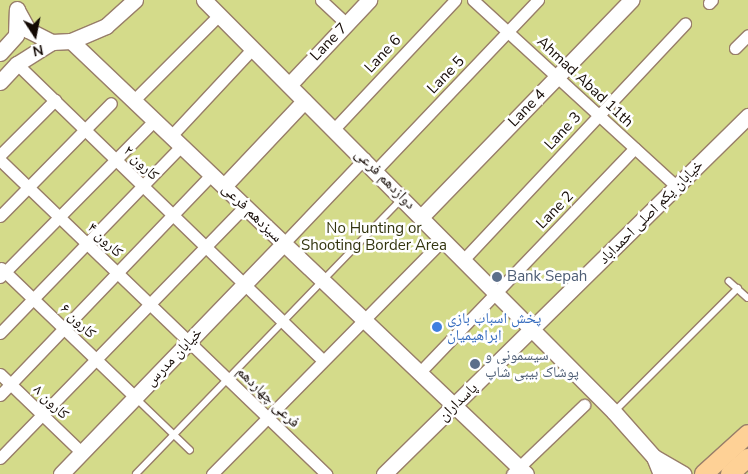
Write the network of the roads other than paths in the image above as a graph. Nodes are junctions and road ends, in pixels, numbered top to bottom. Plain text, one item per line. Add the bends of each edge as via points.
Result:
1 (135, 0) edge
2 (204, 0) edge
3 (321, 0) edge
4 (369, 0) edge
5 (455, 0) edge
6 (473, 0) edge
7 (538, 0) edge
8 (631, 0) edge
9 (17, 5) edge
10 (219, 15) junction
11 (346, 24) junction
12 (685, 24) dead end
13 (508, 32) junction
14 (748, 35) edge
15 (71, 41) junction
16 (52, 42) junction
17 (735, 48) dead end
18 (252, 49) junction
19 (1, 51) edge
20 (17, 64) junction
21 (557, 77) junction
22 (0, 82) edge
23 (288, 85) junction
24 (54, 100) junction
25 (134, 100) junction
26 (304, 100) junction
27 (111, 103) dead end
28 (598, 115) junction
29 (748, 116) edge
30 (155, 120) junction
31 (334, 129) junction
32 (85, 130) junction
33 (176, 141) junction
34 (635, 148) junction
35 (0, 155) edge
36 (365, 158) junction
37 (0, 160) edge
38 (116, 160) junction
39 (376, 170) junction
40 (212, 174) junction
41 (142, 186) junction
42 (224, 186) junction
43 (676, 186) junction
44 (28, 187) junction
45 (404, 197) junction
46 (245, 206) junction
47 (173, 215) junction
48 (0, 216) edge
49 (422, 216) junction
50 (60, 217) junction
51 (444, 239) junction
52 (87, 243) junction
53 (284, 243) junction
54 (205, 246) junction
55 (464, 259) junction
56 (2, 272) edge
57 (117, 272) junction
58 (323, 280) junction
59 (729, 281) dead end
60 (244, 284) junction
61 (738, 288) junction
62 (497, 293) junction
63 (33, 298) junction
64 (748, 298) edge
65 (150, 304) junction
66 (363, 318) junction
67 (282, 323) junction
68 (64, 328) junction
69 (532, 330) junction
70 (0, 333) edge
71 (189, 341) junction
72 (96, 359) junction
73 (322, 360) junction
74 (420, 372) junction
75 (0, 374) edge
76 (228, 379) junction
77 (11, 384) junction
78 (0, 395) edge
79 (135, 397) junction
80 (455, 405) junction
81 (584, 405) dead end
82 (614, 412) junction
83 (42, 415) junction
84 (267, 417) junction
85 (748, 434) edge
86 (174, 435) junction
87 (190, 450) dead end
88 (82, 453) junction
89 (654, 457) junction
90 (0, 458) edge
91 (748, 458) edge
92 (748, 468) edge
93 (519, 472) edge
94 (63, 473) edge
95 (136, 474) edge
96 (212, 474) edge
97 (326, 474) edge
98 (384, 474) edge
99 (661, 474) edge
100 (683, 474) edge
101 (704, 474) edge
102 (730, 474) edge
103 (745, 474) edge

1 - 15 street via 106,26
2 - 10 street, دوازدهم فرعی
3 - 11 street
4 - 11 street, Lane 7
5 - 31 street, Lane 6
6 - 13 street, Ahmad Abad 11th
7 - 13 street, Lane 5
8 - 21 street, Lane 4
9 - 16 street via 28,30
9 - 19 street via 16,35
10 - 18 street, دوازدهم فرعی
10 - 25 street
11 - 23 street, Lane 7
12 - 28 street, Lane 3
13 - 21 street, Ahmad Abad 11th
13 - 39 street, Lane 5
14 - 17 street
15 - 16 street
15 - 25 street, سیزدهم فرعی
16 - 20 street
18 - 23 street, دوازدهم فرعی
18 - 33 street
20 - 22 street
20 - 24 street, کارون ۲
21 - 28 street, Ahmad Abad 11th
21 - 49 street, Lane 4
23 - 26 street, دوازدهم فرعی
24 - 32 street, کارون ۲
24 - 35 street
25 - 30 street, سیزدهم فرعی
26 - 31 street, دوازدهم فرعی
26 - 42 street
27 - 32 street
28 - 34 street, Ahmad Abad 11th
28 - 55 street, Lane 3
29 - 43 street, خیابان یکم اصلی احمداباد
30 - 33 street, سیزدهم فرعی
30 - 38 street
31 - 36 street, دوازدهم فرعی
32 - 38 street, کارون ۲
32 - 44 street
33 - 40 street, سیزدهم فرعی
33 - 41 street
34 - 43 street, Ahmad Abad 11th
34 - 62 street, Lane 2
36 - 39 street, دوازدهم فرعی
36 - 53 street
37 - 44 street, کارون ۴
38 - 41 street, کارون ۲
38 - 50 street
39 - 45 street, دوازدهم فرعی
40 - 42 street, سیزدهم فرعی
40 - 47 street
41 - 47 street, کارون ۲
41 - 52 street
42 - 46 street, سیزدهم فرعی
43 - 69 street, خیابان یکم اصلی احمداباد
44 - 48 street
44 - 50 street, کارون ۴
45 - 49 street, دوازدهم فرعی
45 - 58 lane
46 - 53 street, سیزدهم فرعی
46 - 54 street
47 - 54 street, کارون ۲
47 - 57 street
49 - 51 street, دوازدهم فرعی
50 - 52 street, کارون ۴
50 - 56 street
51 - 55 street, دوازدهم فرعی
51 - 66 street
52 - 57 street, کارون ۴
52 - 63 street
53 - 58 street, سیزدهم فرعی
53 - 60 street, خیابان مدرس
54 - 60 street, کارون ۲
54 - 65 street
55 - 62 street, دوازدهم فرعی
56 - 63 street, کارون ۶
57 - 65 street, کارون ۴
57 - 68 street
58 - 66 street, سیزدهم فرعی
58 - 67 lane
59 - 61 lane
60 - 67 street, کارون ۲
60 - 71 street, خیابان مدرس
61 - 64 lane
61 - 82 lane
62 - 69 street, دوازدهم فرعی
62 - 74 street, Lane 2
63 - 68 street, کارون ۶
63 - 70 street
65 - 71 street, کارون ۴
65 - 72 street
66 - 73 street
66 - 74 street, سیزدهم فرعی
67 - 73 street, کارون ۲
67 - 76 lane
68 - 72 street, کارون ۶
68 - 77 street
69 - 80 street, پاسداران
69 - 82 street, دوازدهم فرعی
71 - 76 street, فرعی چهاردهم
71 - 79 street, خیابان مدرس
72 - 79 street, کارون ۶
72 - 83 street
73 - 84 street
74 - 80 street, سیزدهم فرعی
75 - 77 street, کارون ۸
76 - 84 street, فرعی چهاردهم
76 - 86 lane
77 - 78 street
77 - 83 street, کارون ۸
79 - 86 lane
79 - 88 street, خیابان مدرس
80 - 93 street, سیزدهم فرعی
80 - 98 street, پاسداران
81 - 93 street
82 - 89 street, دوازدهم فرعی
83 - 88 street, کارون ۸
83 - 90 street
84 - 96 street
84 - 97 street, فرعی چهاردهم
85 - 101 main road
86 - 87 lane
86 - 95 lane
88 - 94 street, خیابان مدرس
89 - 99 street, دوازدهم فرعی
89 - 100 street
91 - 102 main road
92 - 103 main road

